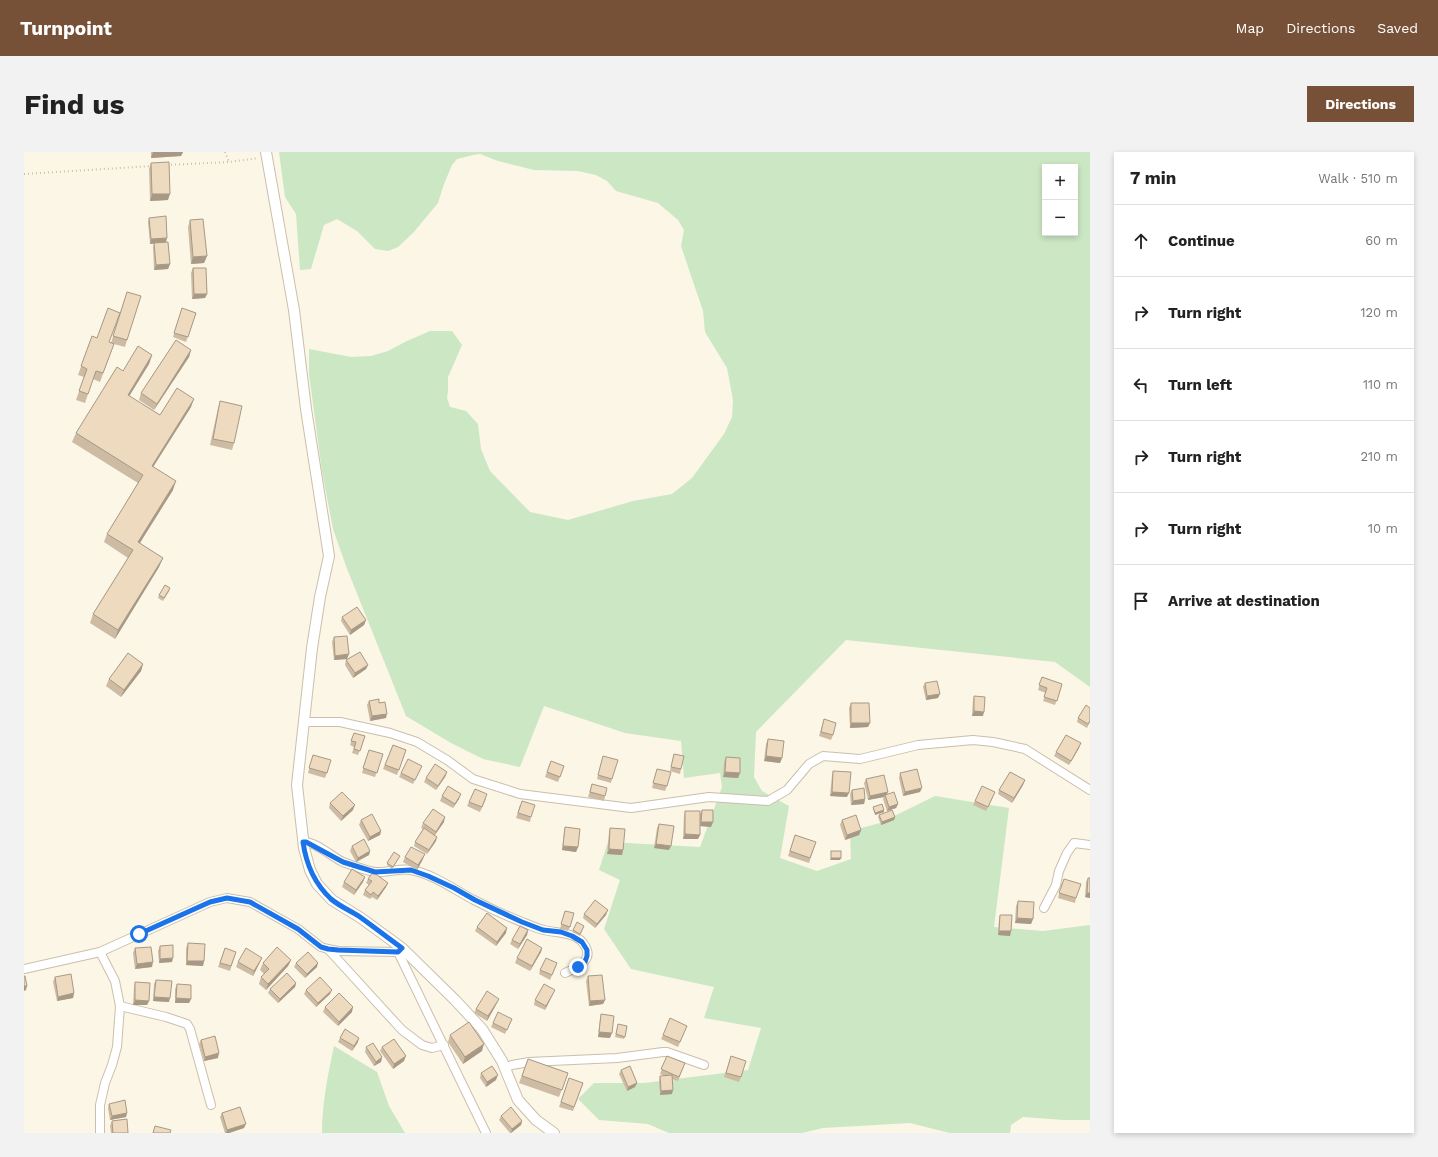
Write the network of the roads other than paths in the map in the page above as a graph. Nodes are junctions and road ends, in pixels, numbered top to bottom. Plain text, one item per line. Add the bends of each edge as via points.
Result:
1 (266, 152) edge
2 (303, 722) junction
3 (1090, 790) edge
4 (303, 842) junction
5 (1090, 845) edge
6 (1044, 908) dead end
7 (328, 949) junction
8 (400, 950) junction
9 (100, 952) junction
10 (24, 969) edge
11 (565, 972) dead end
12 (120, 1006) junction
13 (444, 1045) junction
14 (704, 1065) dead end
15 (504, 1068) junction
16 (211, 1105) dead end
17 (100, 1133) edge
18 (486, 1133) edge
19 (554, 1133) edge

1 - 2 street via 294,310 306,409 329,556 312,648
2 - 3 street via 340,722 390,733 417,742 473,779 520,794 631,808 709,797 768,801 786,790 809,764 823,756 860,759 918,745 973,740 1025,749
2 - 4 street via 297,785
4 - 8 street via 310,870 317,884 332,900 361,918
4 - 11 street via 313,844 343,862 375,872 411,870 522,922 543,930 572,936 582,942 587,950 587,956 585,962
5 - 6 street via 1074,843 1067,853 1056,885
7 - 8 street
7 - 9 street via 250,902 227,898 210,902
7 - 13 street via 402,1030 422,1045 432,1048
8 - 13 street
8 - 15 street via 482,1028
9 - 10 street
9 - 12 street via 115,981
12 - 16 street via 187,1024
12 - 17 street via 117,1046 100,1105
13 - 18 street
14 - 15 street via 663,1052 617,1058 529,1062 512,1064
15 - 19 street via 518,1100 536,1120

